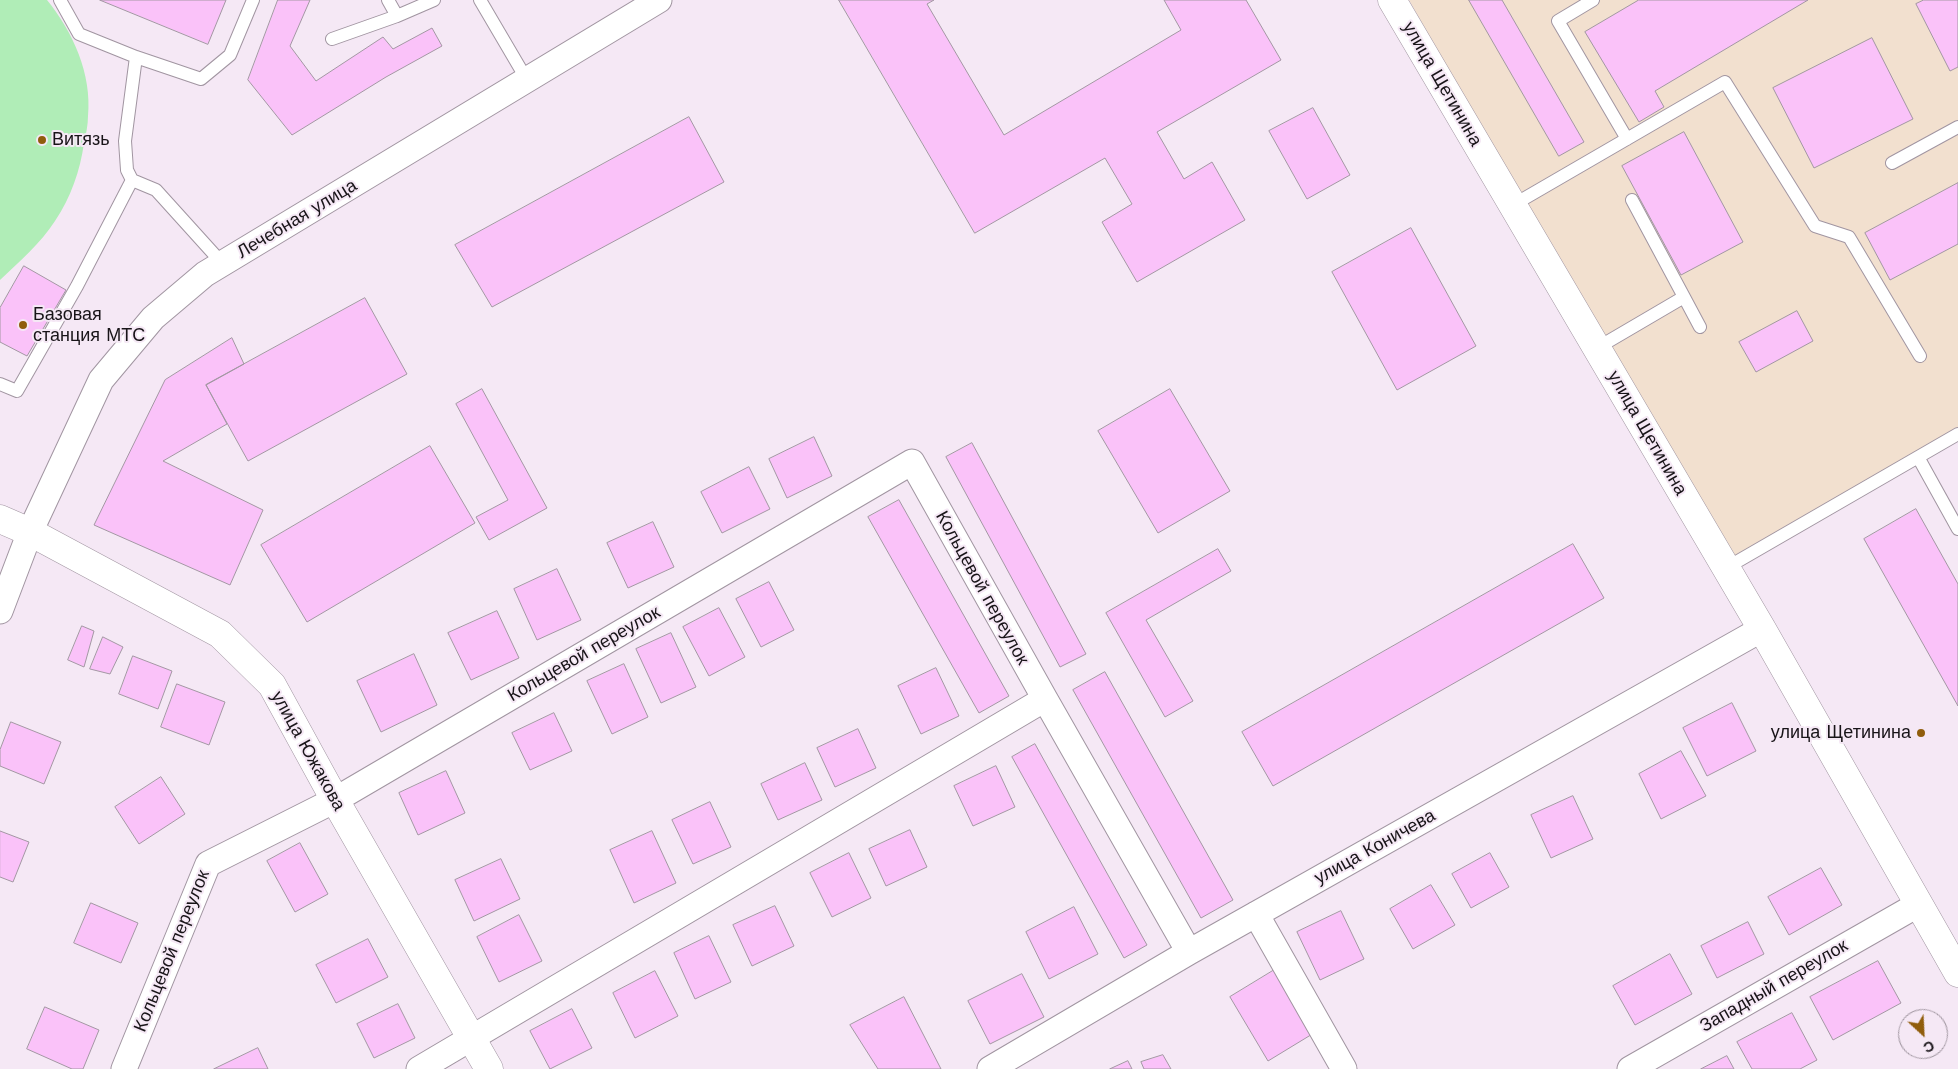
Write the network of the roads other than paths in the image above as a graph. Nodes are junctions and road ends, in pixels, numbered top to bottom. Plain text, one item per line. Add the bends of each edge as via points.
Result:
1 (60, 0) edge
2 (253, 0) edge
3 (388, 0) edge
4 (434, 0) edge
5 (480, 0) edge
6 (659, 0) edge
7 (1392, 0) edge
8 (1593, 0) edge
9 (397, 16) junction
10 (332, 39) dead end
11 (136, 58) junction
12 (527, 80) junction
13 (1958, 127) edge
14 (1627, 139) junction
15 (1892, 163) dead end
16 (132, 180) junction
17 (1632, 200) dead end
18 (1512, 205) junction
19 (222, 263) junction
20 (1684, 296) junction
21 (1700, 327) dead end
22 (1597, 348) junction
23 (1920, 356) dead end
24 (0, 384) edge
25 (1958, 434) edge
26 (1918, 457) junction
27 (0, 519) edge
28 (1958, 529) edge
29 (30, 532) junction
30 (1726, 568) junction
31 (0, 611) edge
32 (1762, 629) junction
33 (1044, 699) junction
34 (335, 800) junction
35 (1919, 904) junction
36 (1256, 914) junction
37 (1189, 952) junction
38 (1956, 963) edge
39 (471, 1039) junction
40 (124, 1069) edge
41 (419, 1069) edge
42 (489, 1069) edge
43 (990, 1069) edge
44 (1344, 1069) edge
45 (1630, 1069) edge

1 - 11 lane via 79,34
2 - 11 lane via 230,56 201,79
3 - 9 lane
4 - 9 lane
5 - 12 lane
6 - 12 street, Лечебная улица
7 - 18 street, улица Щетинина
8 - 14 lane via 1558,21
9 - 10 lane
11 - 16 lane via 125,141 126,170
12 - 19 street, Лечебная улица
13 - 15 lane
14 - 18 lane
14 - 23 lane via 1725,82 1815,226 1849,237
16 - 19 lane via 156,190
16 - 24 lane via 17,391
17 - 20 lane
18 - 22 street, улица Щетинина
19 - 29 street, Лечебная улица via 152,318 101,380
20 - 21 lane
20 - 22 lane
22 - 30 street, улица Щетинина
25 - 26 lane
26 - 28 lane
26 - 30 lane
27 - 29 street, улица Южакова
29 - 31 street, Лечебная улица
29 - 34 street, улица Южакова via 220,634 272,684
30 - 32 street, улица Щетинина
32 - 35 street, улица Щетинина
32 - 36 street, улица Коничева
33 - 34 street, Кольцевой переулок via 912,462
33 - 37 street, Кольцевой переулок
33 - 39 street
34 - 39 street, улица Южакова
34 - 40 street, Кольцевой переулок via 208,864
35 - 38 street, улица Щетинина
35 - 45 street, Западный переулок
36 - 37 street, улица Коничева
36 - 44 street
37 - 43 street, улица Коничева
39 - 41 street
39 - 42 street, улица Южакова

